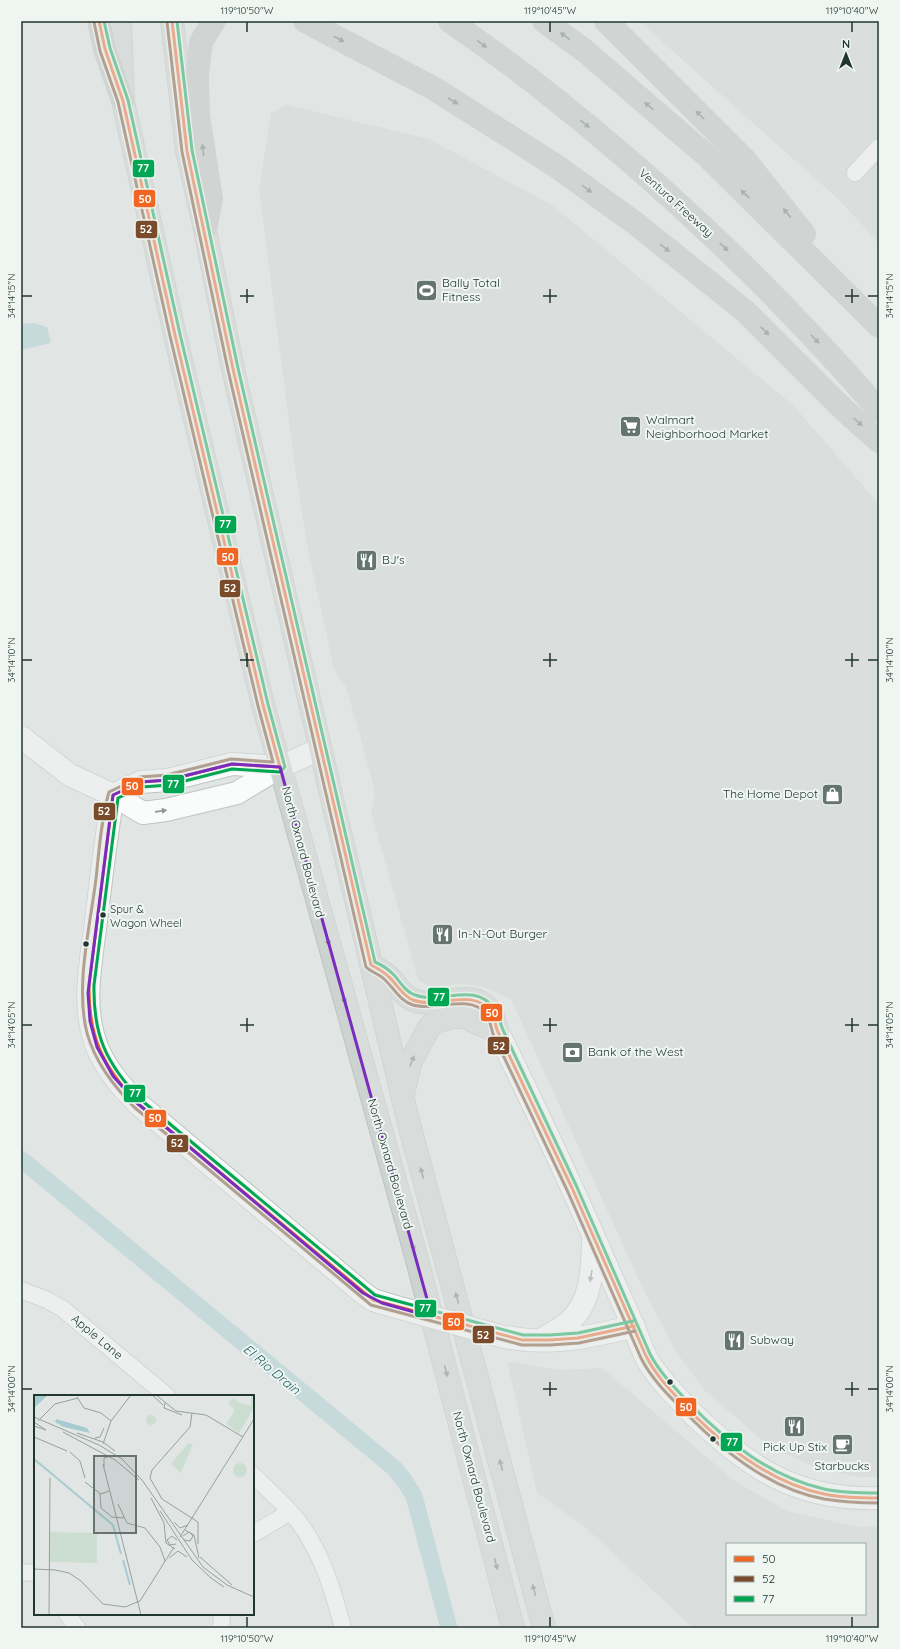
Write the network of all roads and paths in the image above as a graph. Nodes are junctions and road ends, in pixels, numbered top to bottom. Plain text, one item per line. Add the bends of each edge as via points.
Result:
1 (99, 21) edge
2 (120, 21) edge
3 (172, 21) edge
4 (214, 21) edge
5 (305, 21) edge
6 (450, 21) edge
7 (544, 21) edge
8 (606, 21) edge
9 (123, 101) junction
10 (879, 147) edge
11 (855, 173) dead end
12 (205, 230) junction
13 (864, 308) junction
14 (879, 326) edge
15 (879, 410) edge
16 (879, 441) edge
17 (21, 737) edge
18 (320, 749) junction
19 (280, 767) junction
20 (113, 795) junction
21 (371, 965) junction
22 (498, 1032) junction
23 (402, 1099) junction
24 (593, 1237) junction
25 (22, 1291) edge
26 (634, 1326) junction
27 (539, 1342) junction
28 (166, 1395) edge
29 (254, 1476) edge
30 (879, 1498) edge
31 (290, 1512) junction
32 (254, 1533) edge
33 (21, 1572) edge
34 (34, 1573) edge
35 (68, 1615) edge
36 (222, 1615) edge
37 (77, 1628) edge
38 (222, 1628) edge
39 (343, 1628) edge
40 (513, 1628) edge
41 (544, 1628) edge

1 - 9 highway via 104,49
2 - 9 main road, North Oxnard Boulevard
3 - 12 main road via 187,151
12 -> 4 highway via 211,199 198,115 197,73 201,42
5 -> 16 highway via 433,88 556,166 629,219 745,311 843,409
6 -> 15 highway, Ventura Freeway via 541,88 692,217 772,294
13 -> 7 highway via 707,156 585,51
13 -> 8 highway via 744,159
9 - 19 main road, North Oxnard Boulevard via 174,335
10 - 11 street
12 - 18 main road via 233,369
13 - 14 highway
17 - 20 street via 70,775
18 - 19 street
18 - 21 main road
19 - 20 street via 232,764 168,780 141,782
20 -> 19 street via 143,813 166,810 237,793
19 -> 40 main road, North Oxnard Boulevard via 416,1256
20 - 27 street, bridge via 88,993 90,1021 97,1047 113,1076 144,1108 373,1300 500,1336
21 - 22 main road via 391,978 402,993 413,1000 435,1002 466,998 478,1001 491,1011
21 - 23 main road
23 -> 22 main road via 411,1061 430,1026 435,1022 464,1017
22 - 24 street
41 -> 23 main road
24 - 26 street
24 -> 27 street via 592,1271 589,1289 582,1306 568,1323
25 - 28 street, Apple Lane via 63,1309
26 - 27 street via 576,1339
26 - 30 street via 648,1361 660,1377 711,1431 744,1459 775,1478 811,1492 837,1497
29 - 31 street
31 - 32 street
31 - 39 street via 321,1560 332,1587
33 - 34 street
35 - 37 street
36 - 38 street

